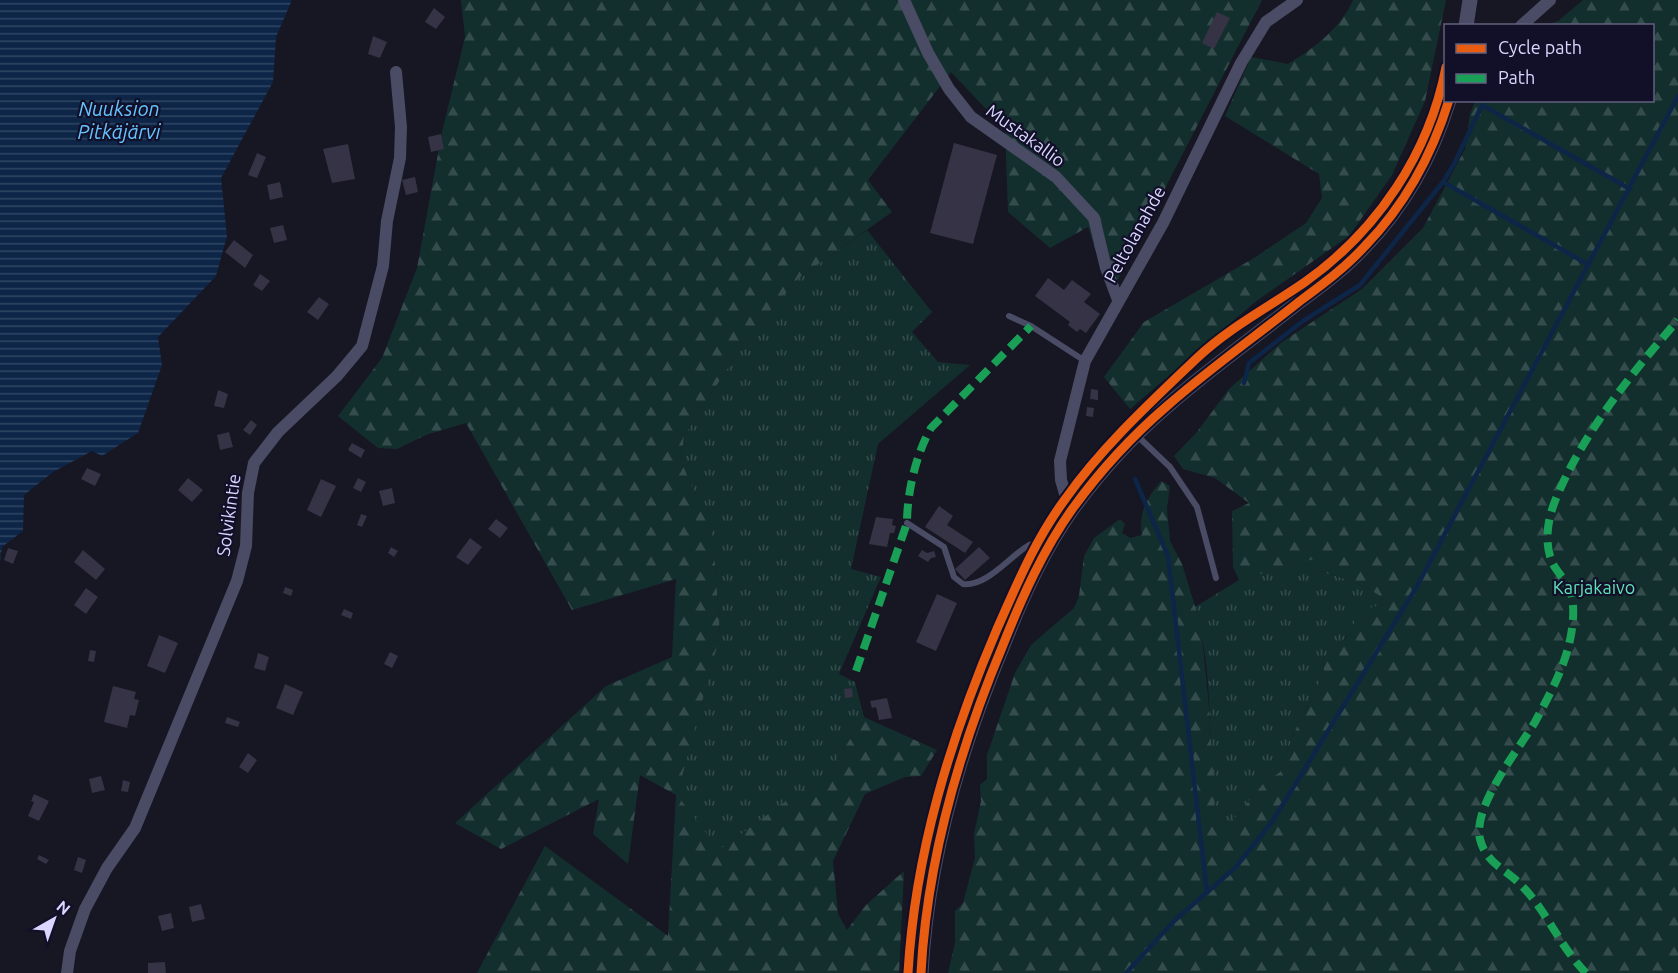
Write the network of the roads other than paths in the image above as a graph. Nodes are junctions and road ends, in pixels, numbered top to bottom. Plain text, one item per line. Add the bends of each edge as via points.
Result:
1 (904, 0) edge
2 (1297, 0) edge
3 (1470, 0) edge
4 (1551, 0) edge
5 (1466, 24) edge
6 (1523, 24) edge
7 (396, 72) dead end
8 (1448, 102) edge
9 (1118, 300) junction
10 (1009, 316) dead end
11 (1085, 361) junction
12 (1132, 431) junction
13 (1073, 508) junction
14 (907, 523) dead end
15 (1048, 548) junction
16 (1216, 578) dead end
17 (67, 973) edge
18 (921, 973) edge

1 - 9 street, Mustakallio via 933,62 971,117 1056,177 1094,218
2 - 9 street, Peltolanahde via 1266,21 1241,63 1163,224
3 - 5 street
4 - 6 street
7 - 17 street, Solvikintie via 400,158 387,221 383,266 362,346 337,376 278,432 254,463 248,493 246,546 237,581 135,828 85,909 70,951
8 - 12 street via 1438,135 1417,178 1364,248
9 - 11 street, Peltolanahde
10 - 11 lane
11 - 13 street, Peltolanahde via 1060,461 1061,480
12 - 13 street
12 - 16 lane via 1170,467 1197,507
13 - 15 street
14 - 15 lane via 944,547 954,577 963,584 973,584 992,574 1029,545 1037,543
15 - 18 street via 991,673 953,783 930,888

